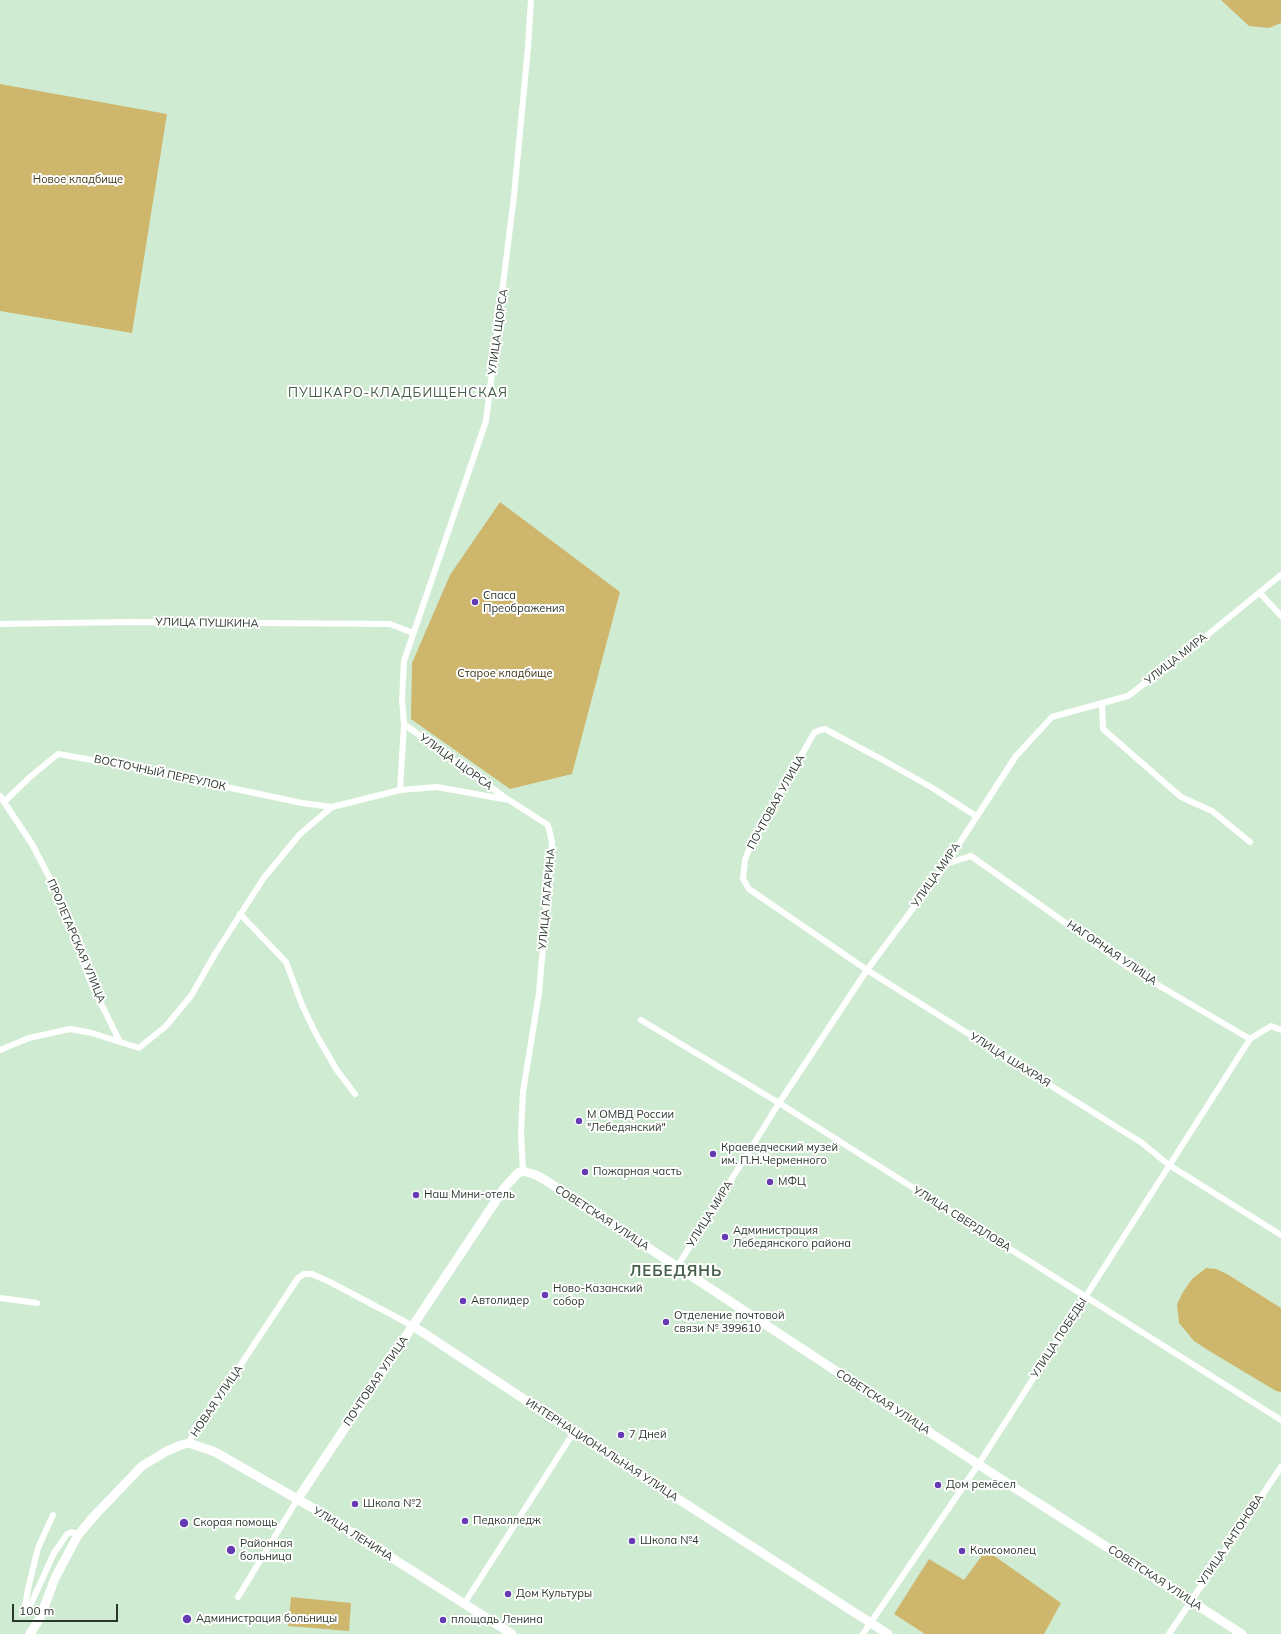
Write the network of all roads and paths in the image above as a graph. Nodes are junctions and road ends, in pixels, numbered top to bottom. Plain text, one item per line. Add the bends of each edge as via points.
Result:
1 (531, 0) edge
2 (1281, 575) edge
3 (1260, 593) junction
4 (1281, 616) edge
5 (0, 624) edge
6 (413, 633) junction
7 (1102, 704) junction
8 (404, 724) junction
9 (400, 790) junction
10 (0, 796) edge
11 (509, 800) junction
12 (4, 802) junction
13 (332, 807) junction
14 (976, 816) junction
15 (1250, 842) dead end
16 (946, 864) junction
17 (743, 879) joint
18 (240, 914) junction
19 (868, 970) junction
20 (641, 1020) dead end
21 (1281, 1030) edge
22 (1250, 1039) junction
23 (120, 1042) junction
24 (0, 1050) edge
25 (355, 1094) dead end
26 (779, 1103) junction
27 (1169, 1165) junction
28 (523, 1171) junction
29 (1281, 1235) edge
30 (678, 1267) junction
31 (312, 1274) joint
32 (1085, 1297) junction
33 (0, 1298) edge
34 (37, 1303) dead end
35 (413, 1326) junction
36 (1281, 1420) edge
37 (574, 1432) junction
38 (189, 1443) junction
39 (978, 1465) junction
40 (1281, 1467) edge
41 (298, 1500) junction
42 (53, 1515) dead end
43 (78, 1535) junction
44 (238, 1597) dead end
45 (1190, 1601) junction
46 (464, 1604) junction
47 (870, 1623) junction
48 (30, 1634) edge
49 (512, 1634) edge
50 (864, 1634) edge
51 (888, 1634) edge
52 (1170, 1634) edge
53 (1242, 1634) edge

1 - 6 street, УЛИЦА ЩОРСА via 514,196 486,422
2 - 3 street, УЛИЦА МИРА
3 - 4 street
3 - 7 street, УЛИЦА МИРА via 1128,696
5 - 6 street, УЛИЦА ПУШКИНА via 390,624
6 - 8 street, УЛИЦА ЩОРСА via 404,661
7 - 14 street, УЛИЦА МИРА via 1052,717 1016,756
7 - 15 street via 1103,729 1181,797 1212,810
8 - 9 street, УЛИЦА ЩОРСА
8 - 11 street, УЛИЦА ЩОРСА
9 - 11 street, УЛИЦА ГАГАРИНА via 437,787
9 - 13 street, УЛИЦА ГАГАРИНА
10 - 12 street
11 - 28 street, УЛИЦА ГАГАРИНА via 548,825 552,842 539,993 523,1092 520,1133
12 - 13 street, ВОСТОЧНЫЙ ПЕРЕУЛОК via 58,754
12 - 23 street, ПРОЛЕТАРСКАЯ УЛИЦА via 32,844 60,898 90,981
13 - 18 street, УЛИЦА ГАГАРИНА via 300,834 263,879
14 - 16 street, УЛИЦА МИРА
14 - 17 street, ПОЧТОВАЯ УЛИЦА via 881,759 825,729 820,730 814,733 750,847 745,860
16 - 19 street, УЛИЦА МИРА
16 - 22 street, НАГОРНАЯ УЛИЦА via 971,856 1128,968
17 - 19 street, УЛИЦА ШАХРАЯ via 749,889
18 - 23 street, УЛИЦА ГАГАРИНА via 191,996 166,1026 139,1048
18 - 25 street via 286,962 316,1034 336,1069
19 - 26 street, УЛИЦА МИРА
19 - 27 street, УЛИЦА ШАХРАЯ via 1142,1143
20 - 26 street, УЛИЦА СВЕРДЛОВА
21 - 22 street via 1271,1026
22 - 27 street, УЛИЦА ПОБЕДЫ
23 - 24 street, УЛИЦА ГАГАРИНА via 70,1029 28,1038
26 - 30 street, УЛИЦА МИРА
26 - 32 street, УЛИЦА СВЕРДЛОВА
27 - 29 street, УЛИЦА ШАХРАЯ
27 - 32 street, УЛИЦА ПОБЕДЫ
28 - 30 main road, СОВЕТСКАЯ УЛИЦА via 545,1180
28 - 35 main road, ПОЧТОВАЯ УЛИЦА via 505,1187
30 - 39 main road, СОВЕТСКАЯ УЛИЦА
31 - 35 street, ИНТЕРНАЦИОНАЛЬНАЯ УЛИЦА
31 - 38 street, НОВАЯ УЛИЦА via 304,1274 298,1278 195,1430
32 - 36 street, УЛИЦА СВЕРДЛОВА
32 - 39 street, УЛИЦА ПОБЕДЫ
33 - 34 street
35 - 37 main road, ИНТЕРНАЦИОНАЛЬНАЯ УЛИЦА
35 - 41 main road, ПОЧТОВАЯ УЛИЦА
37 - 46 street
37 - 47 main road, ИНТЕРНАЦИОНАЛЬНАЯ УЛИЦА
38 - 41 main road, УЛИЦА ЛЕНИНА via 215,1452
38 - 43 main road, НОВАЯ УЛИЦА via 181,1444 142,1466
39 - 45 main road, СОВЕТСКАЯ УЛИЦА
39 - 47 street, УЛИЦА ПОБЕДЫ
40 - 45 street, УЛИЦА АНТОНОВА
41 - 44 street, ПОЧТОВАЯ УЛИЦА
41 - 46 main road, УЛИЦА ЛЕНИНА
42 - 43 street via 38,1548 28,1589 25,1606 27,1608 54,1553 67,1534 72,1532
43 - 48 main road, НОВАЯ УЛИЦА via 56,1578 40,1618
45 - 52 street, УЛИЦА АНТОНОВА
45 - 53 main road, СОВЕТСКАЯ УЛИЦА
46 - 49 main road, УЛИЦА ЛЕНИНА
47 - 50 street, УЛИЦА ПОБЕДЫ
47 - 51 main road, ИНТЕРНАЦИОНАЛЬНАЯ УЛИЦА

